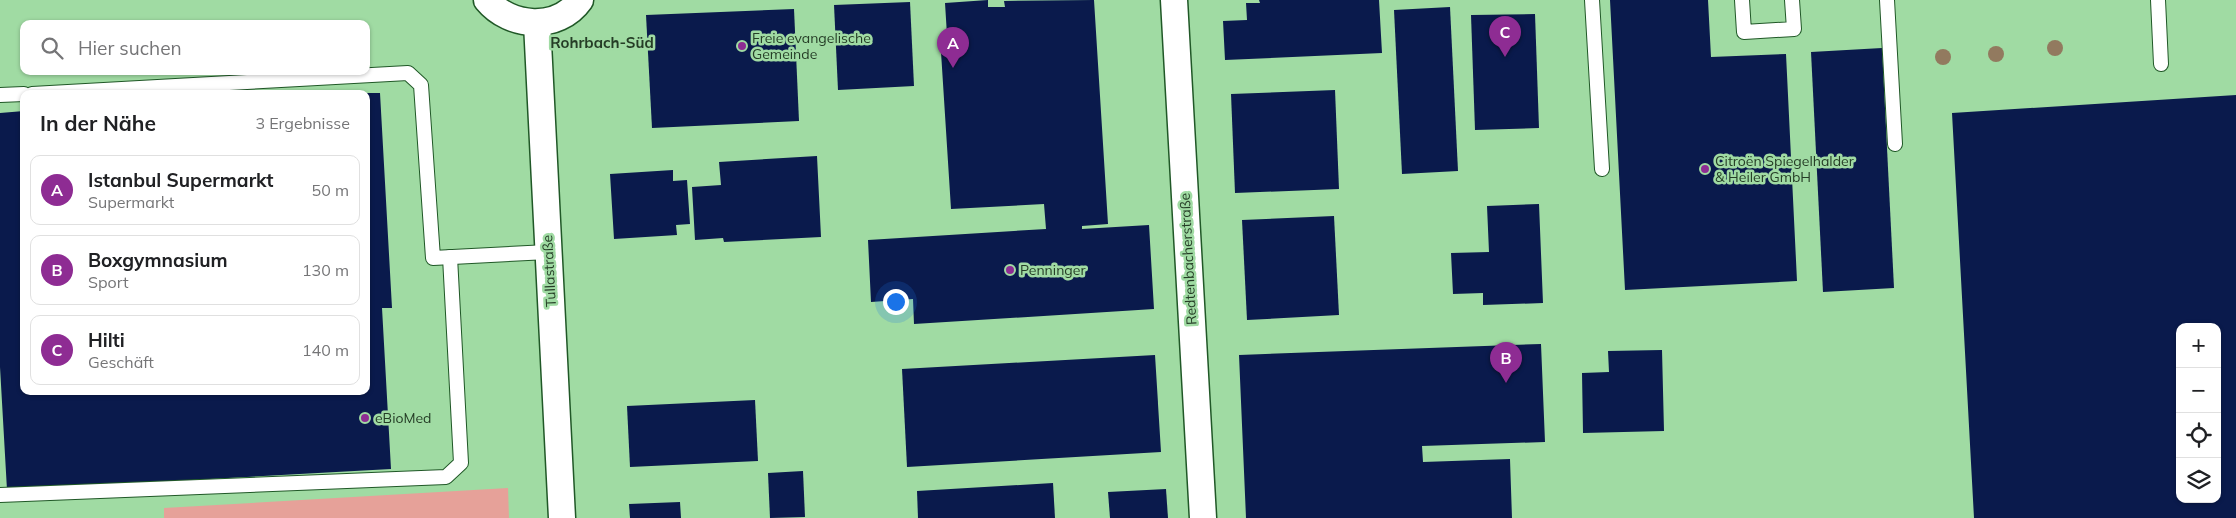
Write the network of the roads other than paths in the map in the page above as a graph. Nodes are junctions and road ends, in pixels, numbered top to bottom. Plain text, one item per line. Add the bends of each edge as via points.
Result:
1 (487, 0) edge
2 (580, 0) edge
3 (1174, 0) edge
4 (1592, 0) edge
5 (1742, 0) edge
6 (1792, 0) edge
7 (1887, 0) edge
8 (2158, 0) edge
9 (537, 23) junction
10 (2161, 64) dead end
11 (107, 90) edge
12 (20, 94) edge
13 (0, 96) edge
14 (1895, 144) dead end
15 (1602, 169) dead end
16 (548, 252) junction
17 (450, 257) junction
18 (0, 495) edge
19 (562, 518) edge
20 (1203, 518) edge

1 - 9 street via 495,9 513,19
2 - 9 street via 559,17
3 - 20 street, Redtenbacherstraße
4 - 15 lane
5 - 6 lane via 1744,32 1794,29
7 - 14 lane
8 - 10 lane
9 - 16 street, Tullastraße
11 - 17 lane via 408,74 421,86 433,258
12 - 13 lane
16 - 17 lane
16 - 19 street, Tullastraße
17 - 18 lane via 461,463 446,477

